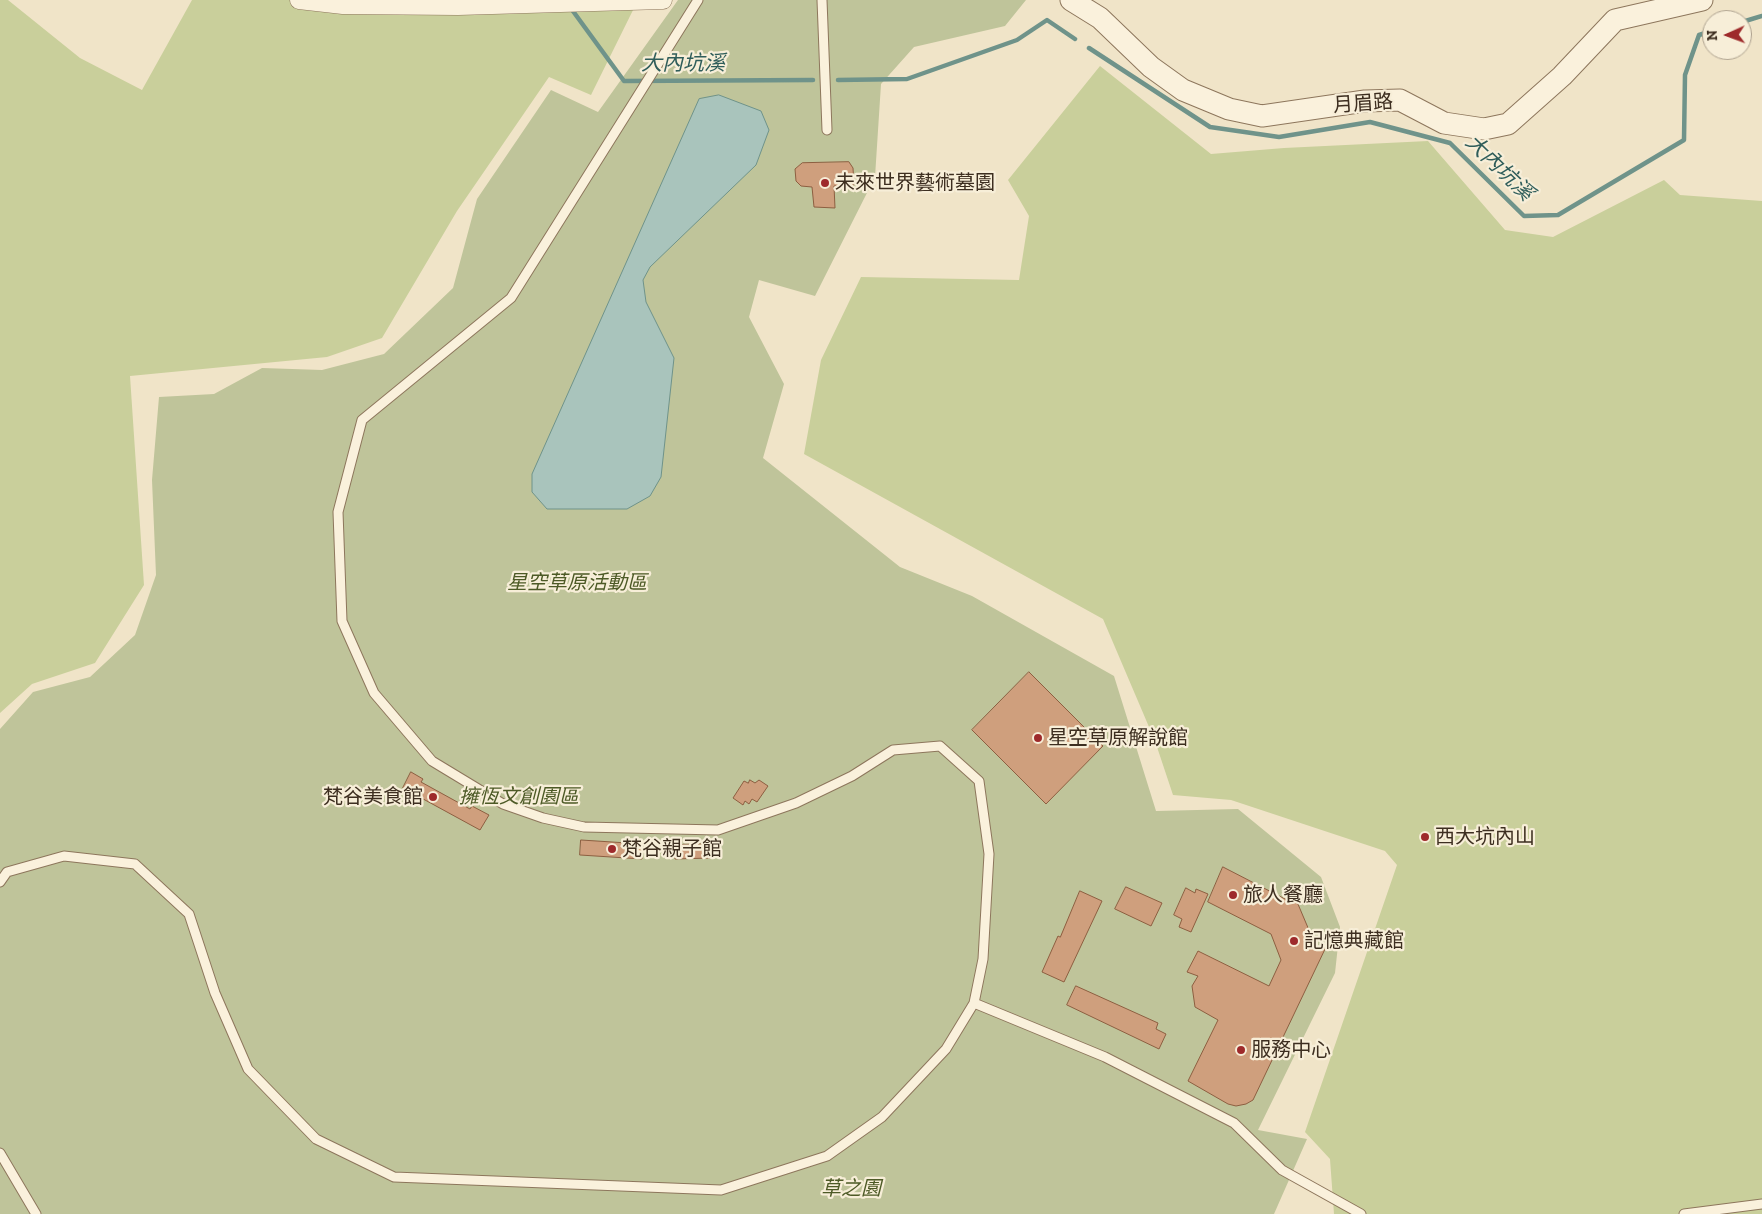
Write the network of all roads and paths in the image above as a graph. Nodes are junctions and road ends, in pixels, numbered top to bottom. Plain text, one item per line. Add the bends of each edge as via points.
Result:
1 (299, 0) edge
2 (663, 0) edge
3 (698, 0) edge
4 (822, 0) edge
5 (1071, 0) edge
6 (1702, 0) edge
7 (827, 130) dead end
8 (0, 882) edge
9 (974, 1003) junction
10 (0, 1153) edge
11 (1762, 1204) edge
12 (36, 1214) edge
13 (1361, 1214) edge
14 (1684, 1214) edge

1 - 2 street via 342,5 458,6
3 - 9 lane via 511,298 362,420 338,512 342,621 374,693 432,761 503,804 543,818 584,827 718,830 796,803 852,776 893,750 940,746 979,781 989,854 983,959
4 - 7 lane
5 - 6 street, 月眉路 via 1100,18 1151,67 1183,90 1229,109 1262,116 1364,100 1400,100 1444,123 1484,129 1508,124 1562,76 1615,20
8 - 9 lane via 7,872 64,856 135,864 189,914 215,993 248,1069 316,1139 394,1176 721,1190 827,1156 882,1117 946,1049
9 - 13 lane via 1106,1056 1234,1123 1282,1170
10 - 12 lane
11 - 14 lane

